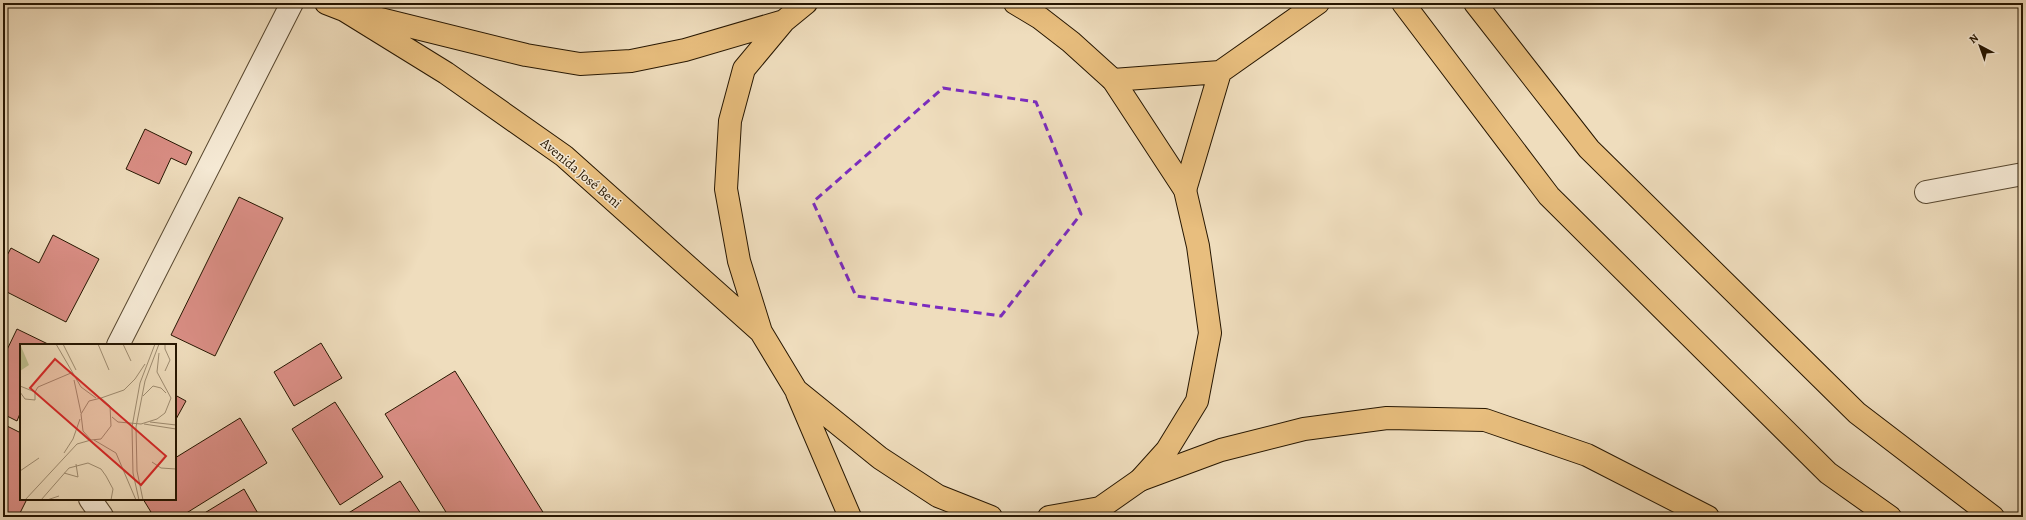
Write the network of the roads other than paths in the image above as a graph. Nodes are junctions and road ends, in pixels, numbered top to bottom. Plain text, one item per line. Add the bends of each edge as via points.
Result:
1 (292, 3) edge
2 (806, 3) edge
3 (1015, 3) edge
4 (1318, 3) edge
5 (1475, 3) edge
6 (335, 7) edge
7 (1406, 8) edge
8 (784, 21) junction
9 (1220, 72) junction
10 (1113, 80) junction
11 (2023, 174) edge
12 (1185, 190) junction
13 (1926, 192) dead end
14 (761, 332) junction
15 (119, 344) edge
16 (796, 390) junction
17 (1140, 480) junction
18 (1096, 512) edge
19 (850, 517) edge
20 (991, 517) edge
21 (1049, 517) edge
22 (1708, 517) edge
23 (1890, 517) edge
24 (1993, 517) edge

1 - 15 lane
2 - 8 main road
3 - 10 main road via 1071,42
4 - 9 main road
5 - 24 main road via 1589,149 1857,413
6 - 8 main road, Avenida José Beni via 526,55 580,64 631,61 685,50
6 - 14 main road, Avenida José Beni via 446,72 564,156
7 - 23 main road via 1549,196 1828,473
8 - 14 main road via 744,69 730,121 726,189 739,261
9 - 10 main road
9 - 12 main road
10 - 12 main road
11 - 13 lane
12 - 17 main road via 1198,246 1210,333 1196,401 1167,450
14 - 16 main road
16 - 19 main road
16 - 20 main road via 880,458 938,496
17 - 18 main road
17 - 22 main road via 1221,450 1304,429 1387,418 1485,420 1587,455
18 - 21 main road

